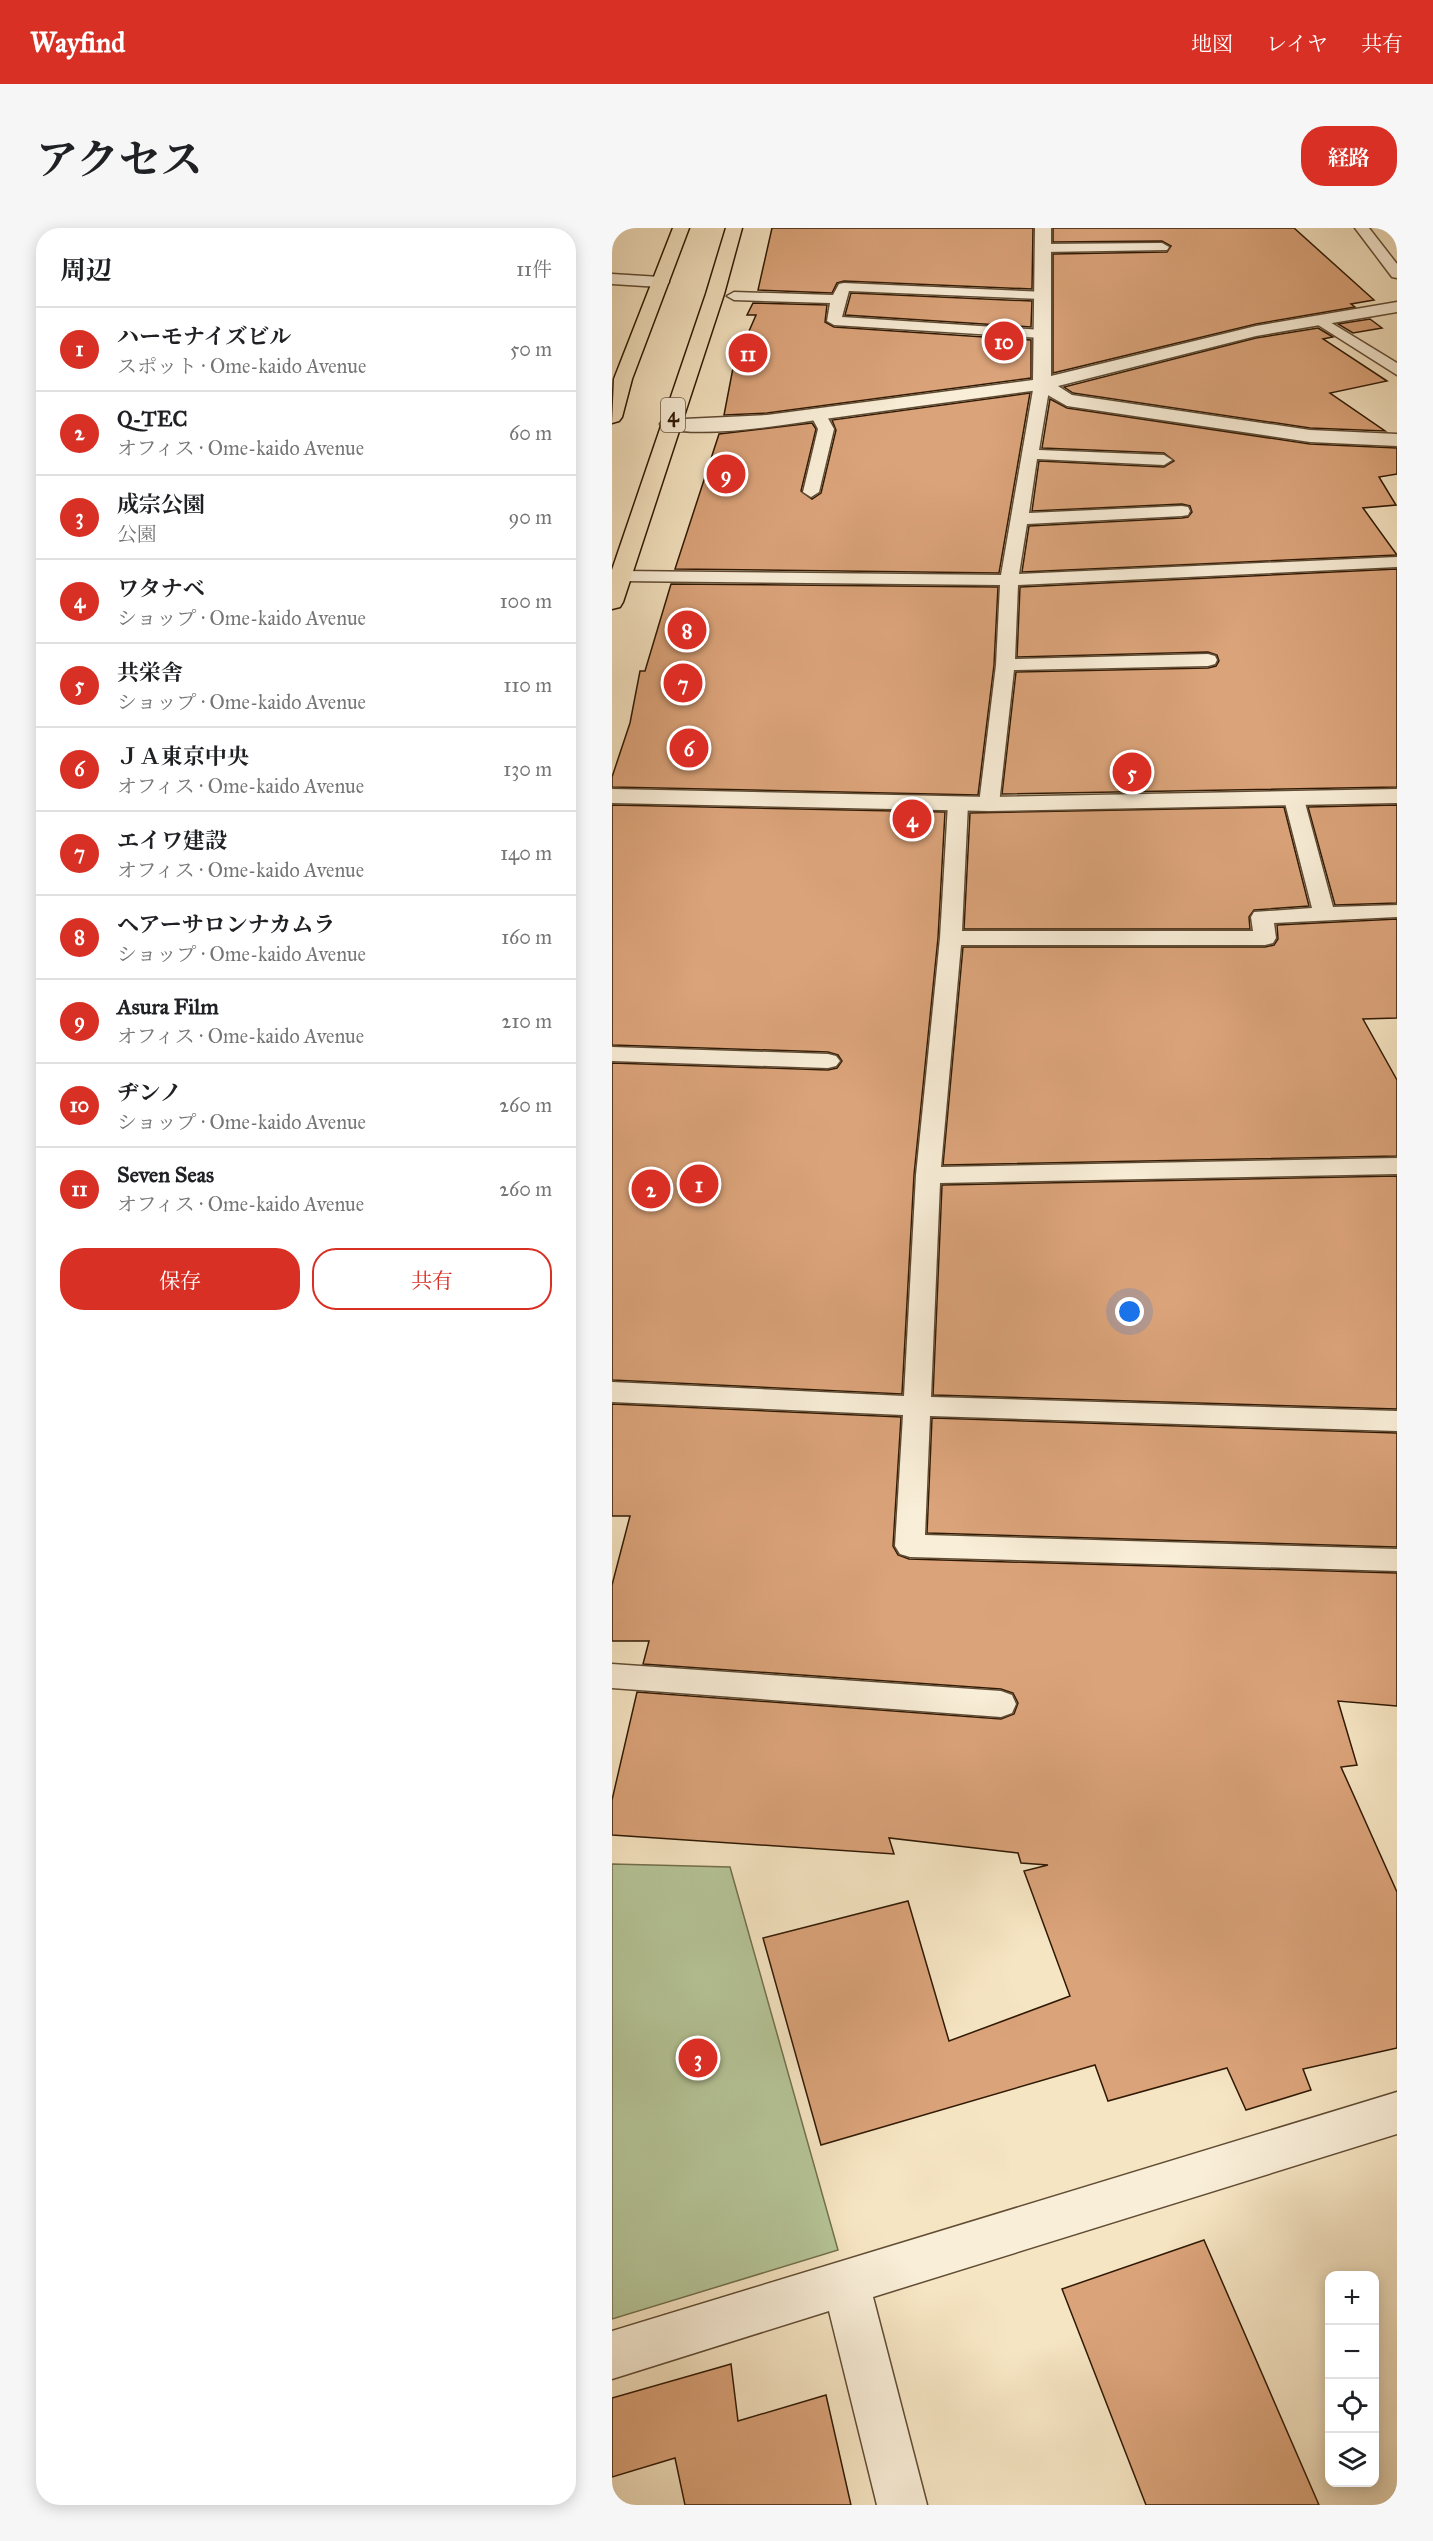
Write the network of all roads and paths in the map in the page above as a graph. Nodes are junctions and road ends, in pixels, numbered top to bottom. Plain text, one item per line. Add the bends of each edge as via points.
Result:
1 (681, 228) edge
2 (734, 228) edge
3 (1043, 228) edge
4 (1362, 228) edge
5 (1162, 247) dead end
6 (1043, 249) junction
7 (1397, 274) edge
8 (612, 279) edge
9 (660, 282) junction
10 (1042, 294) junction
11 (734, 296) dead end
12 (838, 299) junction
13 (1394, 311) edge
14 (1320, 320) junction
15 (1042, 334) junction
16 (1397, 370) edge
17 (618, 379) edge
18 (1042, 384) junction
19 (818, 414) junction
20 (612, 417) edge
21 (670, 424) junction
22 (1397, 440) edge
23 (1030, 454) junction
24 (1164, 460) dead end
25 (811, 492) dead end
26 (1182, 511) dead end
27 (1019, 519) junction
28 (1397, 562) edge
29 (621, 576) junction
30 (1009, 580) junction
31 (612, 602) edge
32 (1208, 660) dead end
33 (1005, 665) junction
34 (612, 796) edge
35 (1397, 796) edge
36 (1294, 799) junction
37 (958, 804) junction
38 (989, 804) junction
39 (1397, 911) edge
40 (1324, 914) junction
41 (951, 938) junction
42 (612, 1054) edge
43 (828, 1061) dead end
44 (1397, 1166) edge
45 (928, 1175) junction
46 (612, 1392) edge
47 (917, 1406) junction
48 (1397, 1420) edge
49 (1397, 1560) edge
50 (612, 1676) edge
51 (1000, 1704) dead end
52 (1397, 2113) edge
53 (846, 2284) junction
54 (612, 2355) edge
55 (902, 2505) edge

1 - 9 main road
2 - 21 main road, 4
3 - 6 street
4 - 7 lane
5 - 6 lane
6 - 10 street
8 - 9 street
9 - 17 main road
10 - 12 lane via 844,287
10 - 15 street
11 - 12 lane
12 - 15 lane via 834,321
13 - 14 street
14 - 16 lane
14 - 18 street via 1245,334
15 - 18 street
17 - 20 main road
18 - 19 street
18 - 22 street via 1067,400 1311,436
18 - 23 lane
19 - 21 street via 767,421
19 - 25 lane via 826,429
21 - 29 main road, 4
23 - 24 lane
23 - 27 lane
26 - 27 lane
27 - 30 lane
28 - 30 lane
29 - 30 lane
29 - 31 main road, 4
30 - 33 lane
32 - 33 lane
33 - 38 lane
34 - 37 street
35 - 36 street
36 - 38 street
36 - 40 lane
37 - 38 street
37 - 41 lane
39 - 40 lane
40 - 41 lane via 1262,917 1265,938
41 - 45 lane
42 - 43 lane
44 - 45 lane
45 - 47 lane
46 - 47 lane
47 - 48 lane
47 - 49 lane via 910,1546
50 - 51 lane
52 - 53 street
53 - 54 street
53 - 55 street

